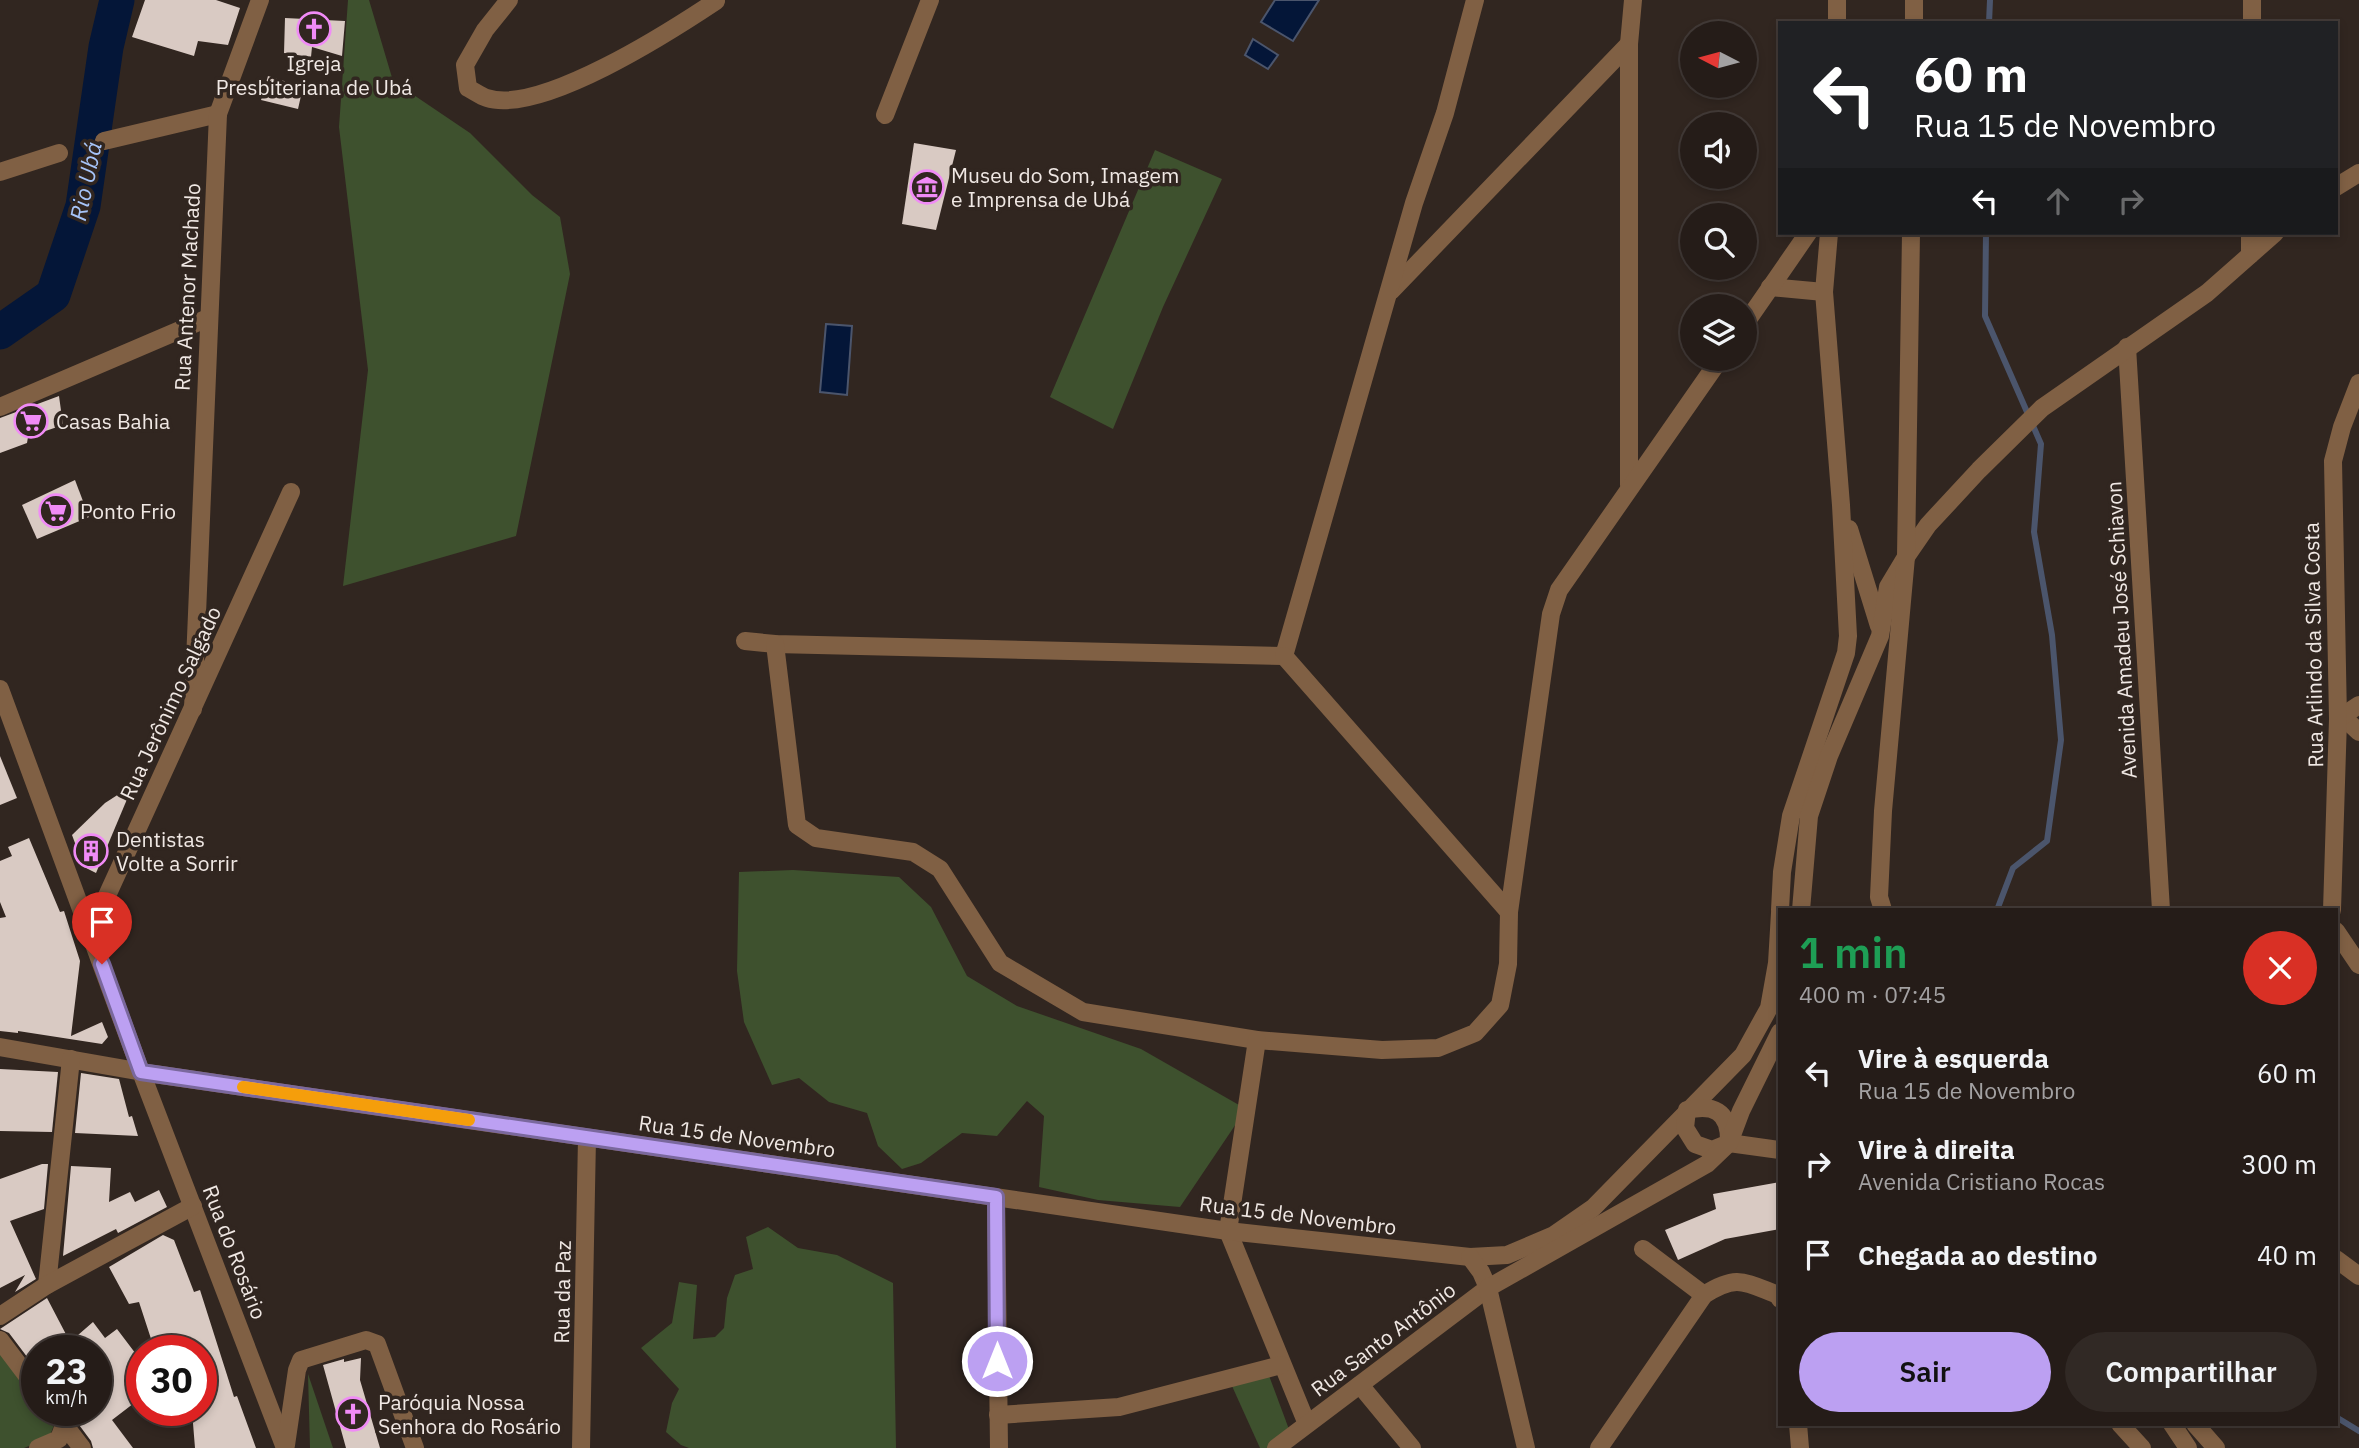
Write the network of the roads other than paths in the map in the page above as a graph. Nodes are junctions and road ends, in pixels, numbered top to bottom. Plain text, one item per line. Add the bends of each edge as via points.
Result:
1 (260, 0) edge
2 (509, 0) edge
3 (930, 0) edge
4 (1475, 0) edge
5 (1633, 0) edge
6 (1837, 0) edge
7 (1914, 0) edge
8 (2252, 0) edge
9 (716, 1) edge
10 (1837, 21) edge
11 (1914, 21) edge
12 (2252, 21) edge
13 (1629, 44) junction
14 (218, 114) junction
15 (885, 115) dead end
16 (104, 141) dead end
17 (59, 153) dead end
18 (0, 172) edge
19 (2359, 173) edge
20 (2338, 186) edge
21 (1807, 235) edge
22 (1829, 235) edge
23 (1911, 235) edge
24 (2250, 235) edge
25 (2273, 235) edge
26 (2250, 255) junction
27 (1770, 287) junction
28 (1824, 292) junction
29 (1388, 293) junction
30 (1757, 306) edge
31 (208, 318) junction
32 (2127, 347) junction
33 (1711, 371) edge
34 (2359, 383) edge
35 (0, 407) edge
36 (1629, 485) junction
37 (291, 492) dead end
38 (1841, 505) junction
39 (1906, 557) junction
40 (1888, 587) junction
41 (1872, 601) junction
42 (1848, 636) junction
43 (745, 641) dead end
44 (1878, 641) junction
45 (775, 644) junction
46 (1284, 656) junction
47 (0, 689) edge
48 (2359, 705) edge
49 (192, 709) junction
50 (2340, 718) junction
51 (2359, 732) edge
52 (1780, 908) edge
53 (1801, 908) edge
54 (1882, 908) edge
55 (2161, 908) edge
56 (2332, 908) edge
57 (1509, 912) junction
58 (90, 933) junction
59 (2338, 935) edge
60 (1778, 946) edge
61 (2359, 965) edge
62 (1778, 1036) edge
63 (1256, 1040) junction
64 (0, 1047) edge
65 (71, 1059) junction
66 (141, 1072) junction
67 (1687, 1110) junction
68 (587, 1138) junction
69 (1729, 1143) junction
70 (1778, 1150) edge
71 (996, 1197) junction
72 (193, 1206) junction
73 (1228, 1231) junction
74 (1643, 1249) dead end
75 (1470, 1257) junction
76 (2338, 1260) edge
77 (2359, 1276) edge
78 (47, 1284) junction
79 (1488, 1288) junction
80 (1704, 1295) junction
81 (1778, 1295) edge
82 (0, 1316) edge
83 (0, 1340) edge
84 (1281, 1365) junction
85 (21, 1368) edge
86 (1360, 1385) junction
87 (998, 1415) junction
88 (1307, 1424) junction
89 (59, 1426) edge
90 (65, 1426) edge
91 (1798, 1426) edge
92 (2122, 1426) edge
93 (2173, 1426) edge
94 (2199, 1436) edge
95 (79, 1445) edge
96 (38, 1448) edge
97 (44, 1448) edge
98 (286, 1448) edge
99 (415, 1448) edge
100 (582, 1448) edge
101 (999, 1448) edge
102 (1276, 1448) edge
103 (1412, 1448) edge
104 (1526, 1448) edge
105 (1599, 1448) edge
106 (1800, 1448) edge
107 (2142, 1448) edge
108 (2188, 1448) edge
109 (2216, 1448) edge

1 - 14 street, Rua Antenor Machado
2 - 9 street via 465,65 468,88 487,99 518,100 589,75 652,43
3 - 15 street
4 - 29 street
5 - 13 street
6 - 10 street
7 - 11 street
8 - 12 street
13 - 29 street
13 - 36 street
14 - 16 street
14 - 31 street, Rua Antenor Machado
17 - 18 street
19 - 20 street
21 - 27 street
22 - 28 street
23 - 39 street
24 - 26 street
25 - 26 street
26 - 32 street via 2207,293
27 - 28 street
27 - 30 street
28 - 38 street
29 - 46 street
31 - 35 street
31 - 49 street, Rua Antenor Machado
32 - 39 street via 2017,431 1928,525
32 - 55 street, Avenida Amadeu José Schiavon
33 - 36 street
34 - 50 street, Rua Arlindo da Silva Costa via 2333,461
36 - 57 street via 1559,590 1551,614
37 - 49 street, Rua Jerônimo Salgado
38 - 41 street
38 - 42 street
39 - 40 street
39 - 54 street via 1883,811
40 - 41 street
40 - 44 street
41 - 42 street via 1856,616
41 - 44 street
42 - 44 street via 1861,649
42 - 52 street, Rua 15 de Novembro via 1791,816
43 - 45 street
44 - 53 street via 1809,816
45 - 46 street
45 - 63 street via 797,825 816,838 913,852 940,869 1000,962 1083,1012
46 - 57 street
47 - 58 street, Rua do Rosário
48 - 50 street
49 - 58 street, Rua Jerônimo Salgado
50 - 51 street
50 - 56 street, Rua Arlindo da Silva Costa
57 - 63 street via 1508,964 1500,1005 1475,1033 1438,1048 1382,1050
58 - 66 street, Rua do Rosário
59 - 61 street
60 - 67 street, Rua 15 de Novembro via 1769,1008 1743,1055
62 - 69 street
63 - 73 street
64 - 65 street, Rua 15 de Novembro
65 - 66 street, Rua 15 de Novembro
65 - 78 street
66 - 68 street, Rua 15 de Novembro
66 - 72 street, Rua do Rosário
67 - 69 street via 1704,1106 1720,1112 1729,1126
67 - 69 street via 1685,1128 1695,1144 1712,1150
67 - 75 street, Rua 15 de Novembro via 1593,1208 1564,1228 1507,1255
68 - 71 street, Rua 15 de Novembro
68 - 100 street, Rua da Paz
69 - 70 street
69 - 79 street via 1707,1164
71 - 73 street, Rua 15 de Novembro
71 - 87 street
72 - 78 street
72 - 98 street, Rua do Rosário
73 - 75 street, Rua 15 de Novembro
73 - 84 street
74 - 80 street
75 - 79 street, Rua Santo Antônio
76 - 77 street
78 - 82 street
79 - 86 street, Rua Santo Antônio
79 - 104 street
80 - 81 street via 1723,1283 1746,1282
80 - 105 street
83 - 85 street
84 - 87 street via 1119,1406
84 - 88 street
86 - 88 street, Rua Santo Antônio
86 - 103 street
87 - 101 street
88 - 102 street, Rua Santo Antônio
89 - 96 street via 59,1439
90 - 95 street
91 - 106 street
92 - 107 street
93 - 108 street
94 - 109 street
95 - 97 street via 60,1441
98 - 99 street via 301,1360 366,1340 377,1344

